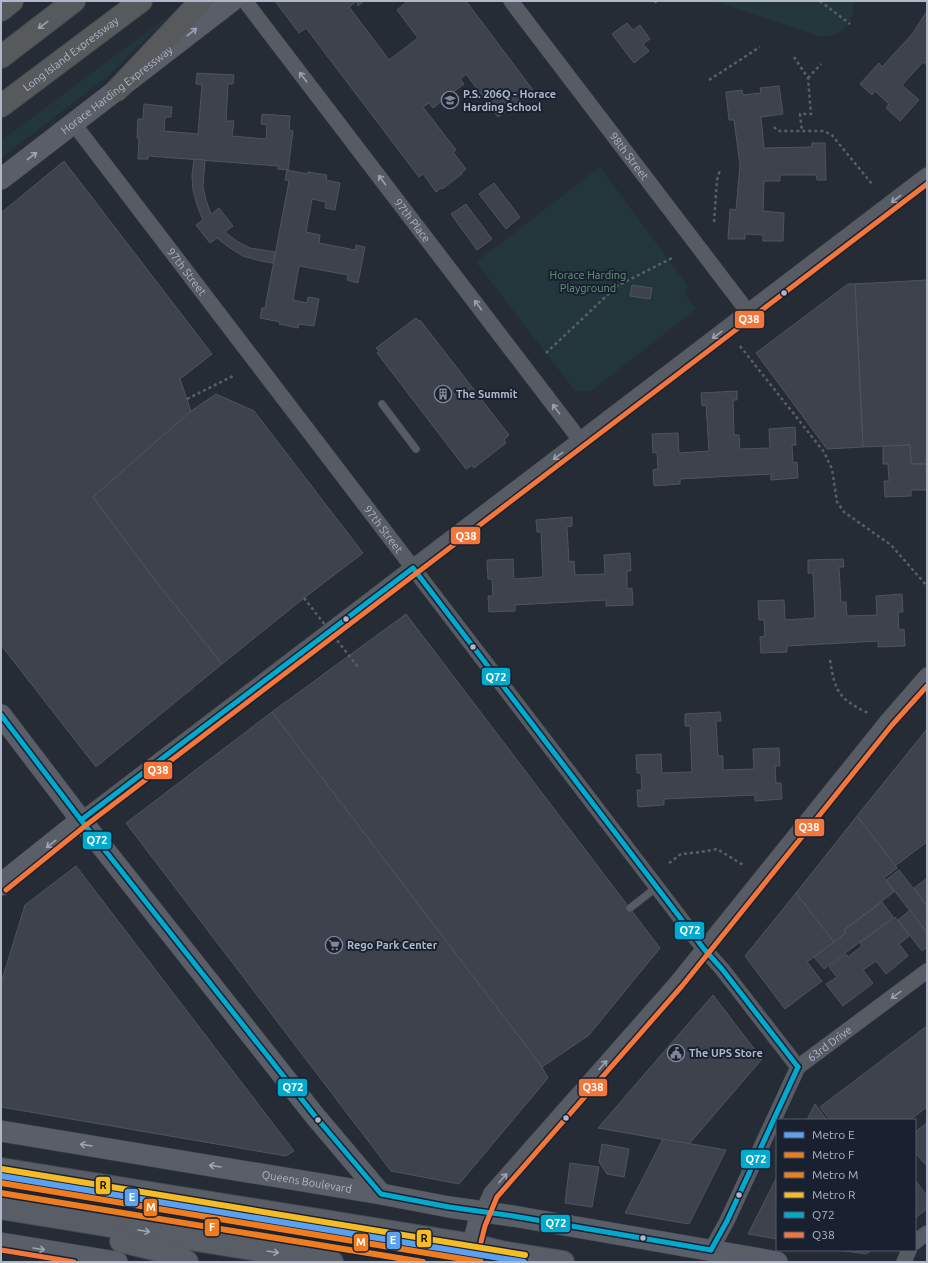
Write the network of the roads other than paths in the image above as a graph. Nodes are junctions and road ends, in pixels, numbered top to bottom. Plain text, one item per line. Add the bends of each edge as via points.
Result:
1 (12, 1) edge
2 (74, 1) edge
3 (141, 1) edge
4 (201, 1) edge
5 (232, 1) edge
6 (245, 1) edge
7 (511, 1) edge
8 (1, 10) edge
9 (1, 57) edge
10 (116, 90) junction
11 (1, 106) edge
12 (74, 124) junction
13 (927, 175) edge
14 (1, 179) edge
15 (748, 312) junction
16 (382, 404) dead end
17 (580, 440) junction
18 (416, 449) dead end
19 (413, 568) junction
20 (927, 675) edge
21 (1, 715) edge
22 (81, 820) junction
23 (1, 885) edge
24 (657, 887) junction
25 (630, 908) dead end
26 (704, 949) junction
27 (927, 971) edge
28 (798, 1067) junction
29 (1, 1130) edge
30 (1, 1169) edge
31 (381, 1194) junction
32 (1, 1208) edge
33 (483, 1211) junction
34 (50, 1216) junction
35 (927, 1233) edge
36 (916, 1241) edge
37 (1, 1243) edge
38 (711, 1250) junction
39 (909, 1251) edge
40 (471, 1253) edge
41 (745, 1259) edge
42 (117, 1262) edge
43 (187, 1262) edge
44 (332, 1262) edge
45 (562, 1262) edge
46 (777, 1262) edge
47 (904, 1262) edge

1 - 8 highway
2 -> 9 highway
3 - 11 highway, Long Island Expressway
4 - 10 highway
10 -> 5 main road, Horace Harding Expressway
17 -> 6 street, 97th Place
7 - 15 street, 98th Street
10 - 12 main road, Horace Harding Expressway
14 -> 12 main road, Horace Harding Expressway
12 - 19 street, 97th Street
13 -> 15 street
15 -> 17 street
16 - 18 lane
17 -> 19 street
19 - 22 street
19 - 24 street, 97th Street
20 - 26 street
21 - 22 main road
22 -> 23 main road
22 - 31 main road via 315,1116
24 - 25 lane
24 - 26 street, 97th Street
26 - 28 street, 97th Street
33 -> 26 street via 491,1193
27 -> 28 street, 63rd Drive
28 - 38 street, 63rd Drive
31 -> 29 main road, Queens Boulevard
30 - 40 main road
31 - 33 main road, Queens Boulevard
32 - 34 main road
33 - 38 main road, Queens Boulevard
33 - 40 main road
34 - 43 main road via 99,1235 178,1255
34 -> 44 main road
35 - 36 street
37 -> 42 main road
38 - 41 main road, Queens Boulevard
39 - 47 street
40 - 45 main road via 501,1252
41 - 46 main road, Queens Boulevard

